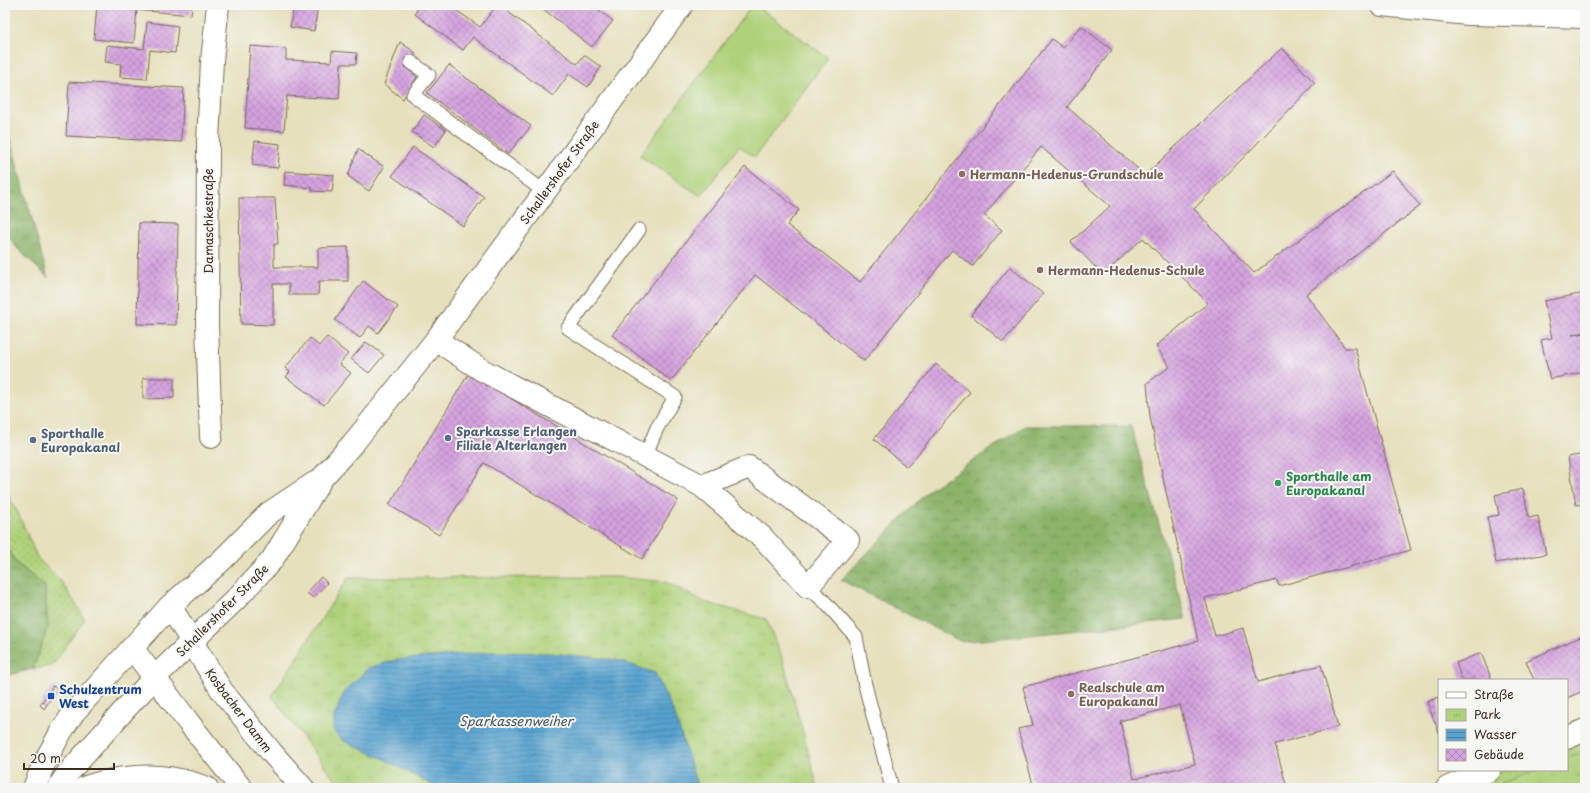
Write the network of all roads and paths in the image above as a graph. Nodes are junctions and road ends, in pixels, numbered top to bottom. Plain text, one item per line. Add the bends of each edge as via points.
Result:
1 (218, 5) edge
2 (682, 5) edge
3 (1382, 5) edge
4 (1585, 17) edge
5 (411, 62) dead end
6 (545, 192) junction
7 (639, 230) dead end
8 (436, 340) junction
9 (211, 437) dead end
10 (645, 456) junction
11 (322, 478) junction
12 (702, 486) junction
13 (808, 587) junction
14 (170, 606) junction
15 (191, 642) junction
16 (132, 648) junction
17 (155, 677) junction
18 (1585, 730) edge
19 (1568, 738) edge
20 (1488, 771) edge
21 (34, 788) edge
22 (58, 788) edge
23 (84, 788) edge
24 (207, 788) edge
25 (241, 788) edge
26 (303, 788) edge
27 (892, 788) edge
28 (1447, 788) edge

1 - 9 street, Damaschkestraße via 208,141 207,325
2 - 6 street, Schallershofer Straße
3 - 4 street via 1468,14
5 - 6 lane via 429,75 413,95
6 - 8 street, Schallershofer Straße
7 - 10 lane via 568,328 675,397
8 - 10 street via 482,370
8 - 11 street, Schallershofer Straße
10 - 12 street
11 - 14 street, Schallershofer Straße via 269,513 206,575
11 - 15 street, Schallershofer Straße via 272,560
12 - 13 street via 762,537
12 - 13 street via 749,467 848,540
13 - 27 lane via 856,637 865,685
14 - 15 street, Kosbacher Damm
14 - 16 street, Schallershofer Straße
15 - 17 street, Schallershofer Straße
15 - 26 street, Kosbacher Damm via 238,712
16 - 17 street
16 - 21 street, Schallershofer Straße via 74,712 45,762
17 - 22 street, Schallershofer Straße via 68,773
17 - 25 street
18 - 19 street
20 - 28 street
23 - 24 street via 130,777 148,776 165,776

